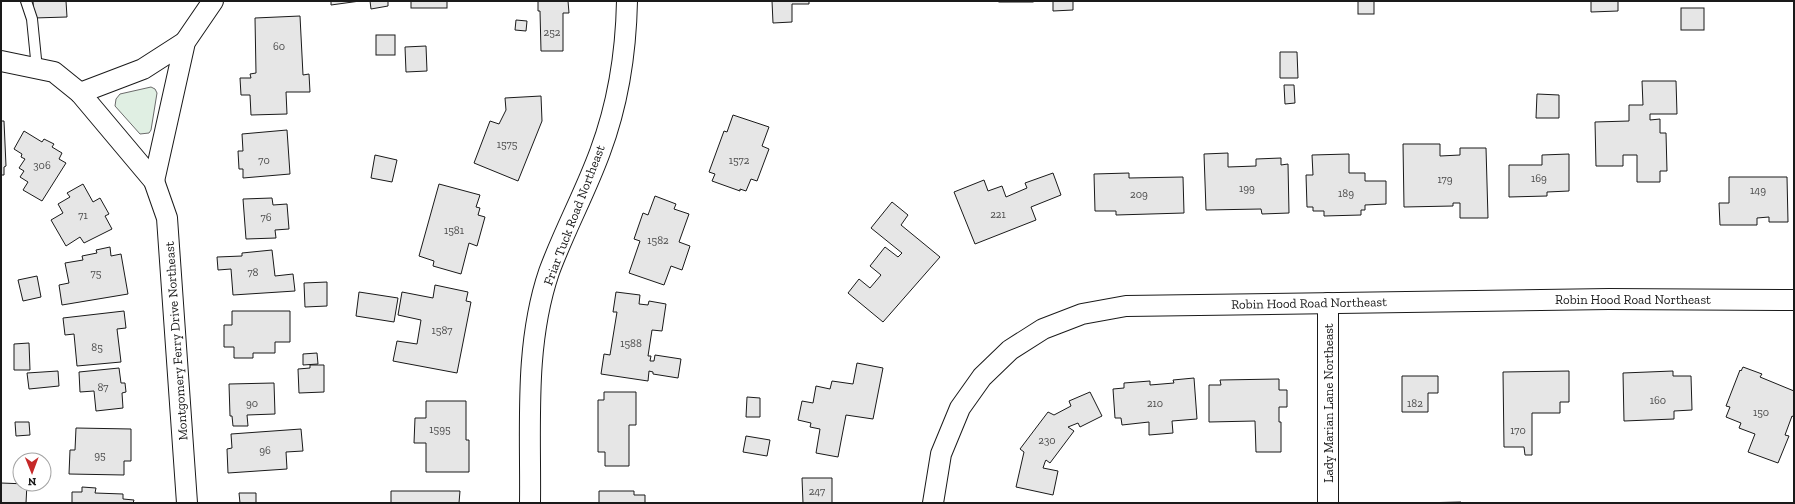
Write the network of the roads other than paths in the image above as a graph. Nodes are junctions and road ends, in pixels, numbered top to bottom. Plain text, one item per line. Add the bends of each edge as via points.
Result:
1 (26, 1) edge
2 (212, 1) edge
3 (627, 1) edge
4 (185, 42) junction
5 (1, 61) edge
6 (36, 69) junction
7 (80, 93) junction
8 (154, 181) junction
9 (1794, 300) edge
10 (1328, 303) junction
11 (187, 503) edge
12 (530, 503) edge
13 (934, 503) edge
14 (1328, 503) edge

1 - 6 lane via 32,19
2 - 4 street
3 - 12 street, Friar Tuck Road Northeast via 618,91 600,152 549,272 538,315 531,359
4 - 7 street via 143,69
4 - 8 street
5 - 6 street, Montgomery Ferry Drive Northeast
6 - 7 street, Montgomery Ferry Drive Northeast via 54,72
7 - 8 street, Montgomery Ferry Drive Northeast
8 - 11 street, Montgomery Ferry Drive Northeast via 167,218
9 - 10 street, Robin Hood Road Northeast via 1609,299
10 - 13 street, Robin Hood Road Northeast via 1126,306 1082,314 1042,329 1010,350 982,377 960,408 941,454
10 - 14 street, Lady Marian Lane Northeast

